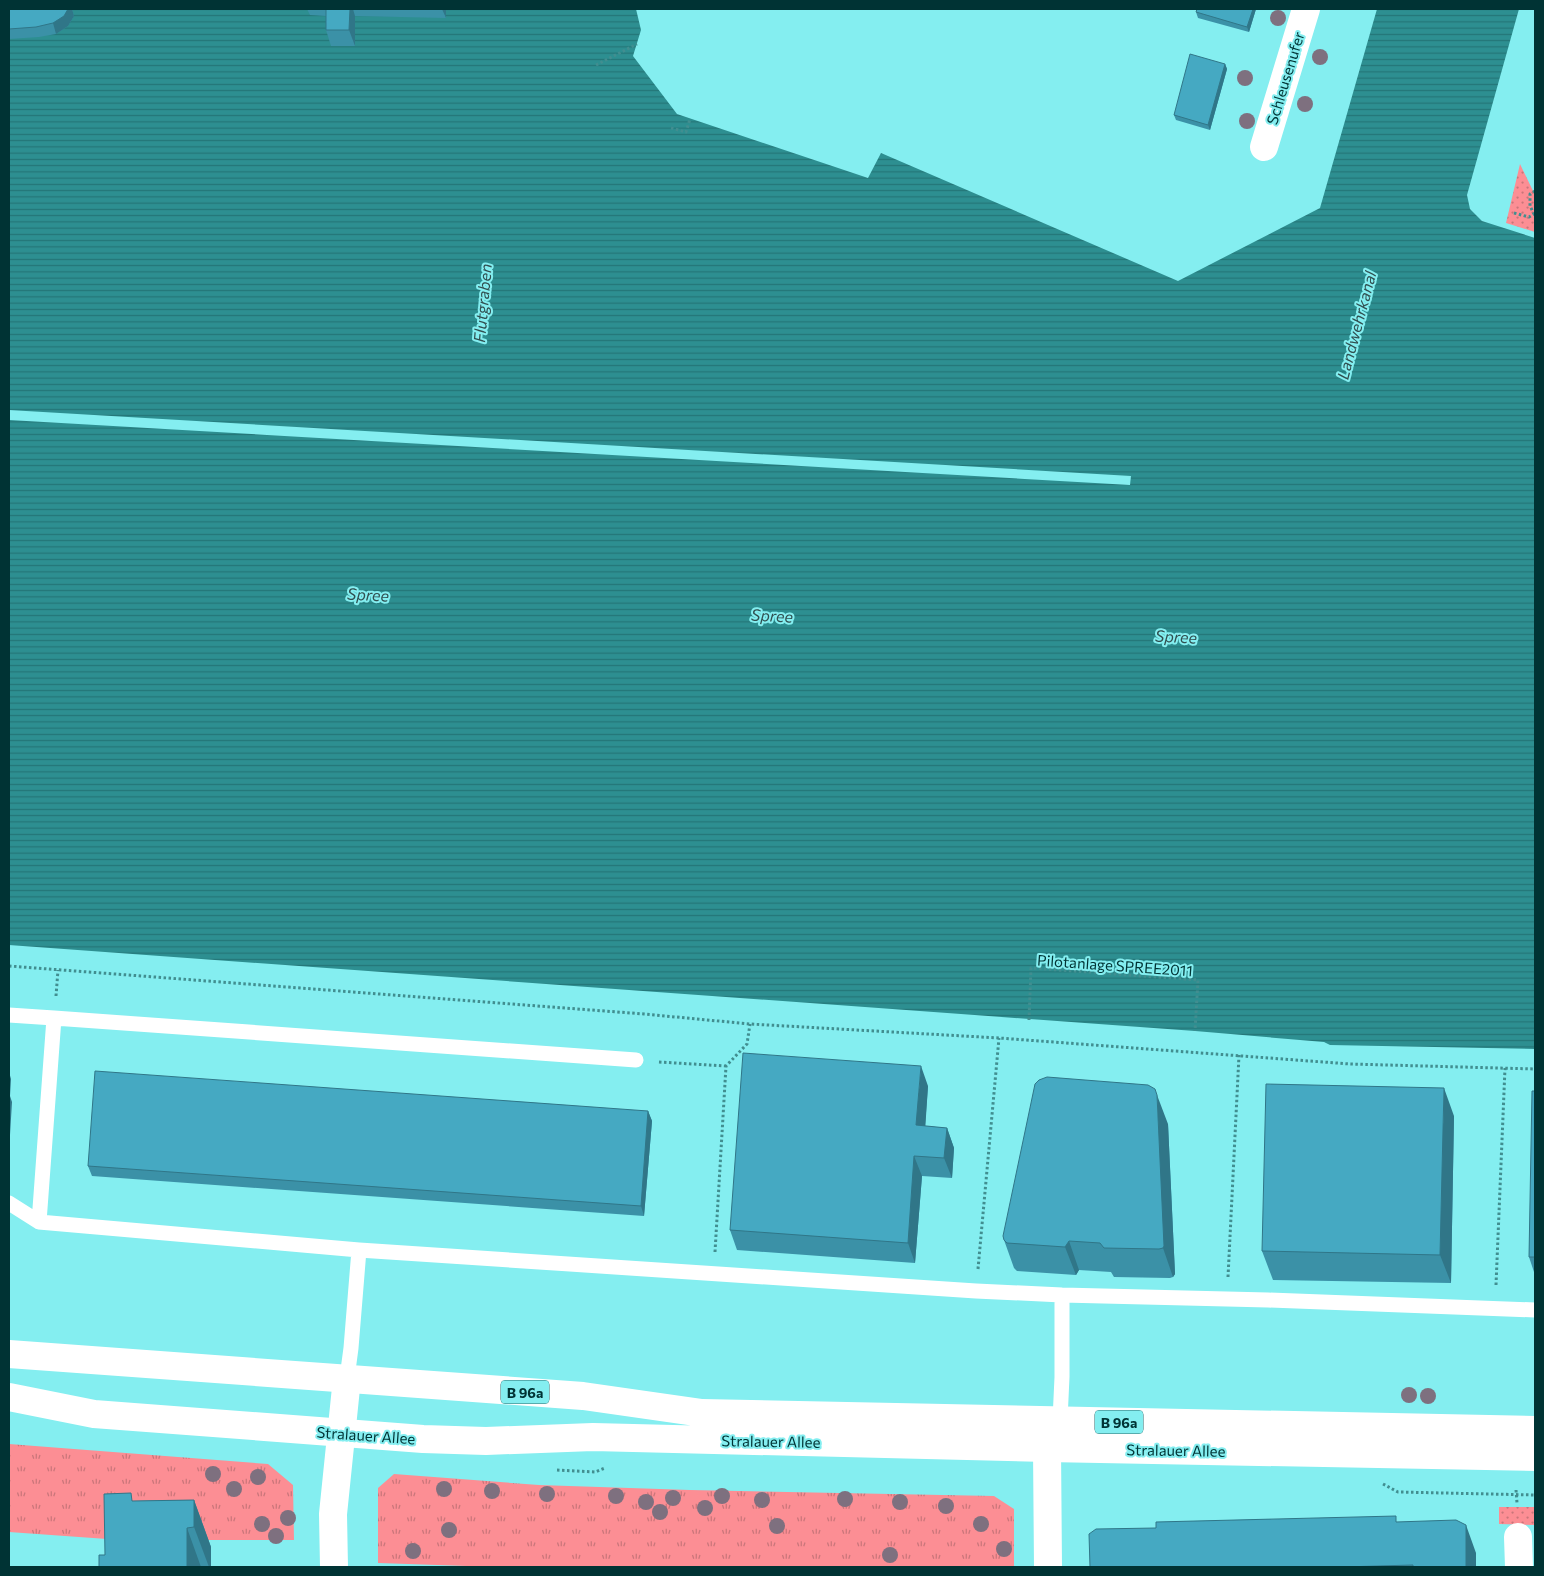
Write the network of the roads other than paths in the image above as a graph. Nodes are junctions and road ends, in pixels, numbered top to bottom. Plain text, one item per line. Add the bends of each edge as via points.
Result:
1 (1306, 9) edge
2 (1264, 147) dead end
3 (9, 1015) edge
4 (54, 1018) junction
5 (636, 1060) road end
6 (9, 1203) edge
7 (39, 1222) junction
8 (359, 1250) junction
9 (1062, 1295) junction
10 (1535, 1310) edge
11 (9, 1354) edge
12 (347, 1378) junction
13 (9, 1397) edge
14 (1060, 1420) junction
15 (1535, 1430) edge
16 (341, 1433) junction
17 (1047, 1448) junction
18 (1535, 1457) edge
19 (1518, 1537) dead end
20 (334, 1567) edge
21 (1048, 1567) edge
22 (1519, 1567) edge

1 - 2 main road, Schleusenufer
3 - 4 lane
4 - 5 lane
4 - 7 lane
6 - 7 lane
7 - 8 lane
8 - 9 lane
8 - 12 lane
9 - 10 lane
9 - 14 lane
11 - 12 main road, Stralauer Allee / B 96a
12 - 14 main road, Stralauer Allee / B 96a via 583,1396 702,1413
12 - 16 main road
13 - 16 main road, Stralauer Allee / B 96a via 94,1414
14 - 15 main road, Stralauer Allee / B 96a
16 - 17 main road, Stralauer Allee / B 96a via 486,1441 593,1437
16 - 20 main road via 334,1514
17 - 18 main road, Stralauer Allee / B 96a
17 - 21 main road
19 - 22 main road

